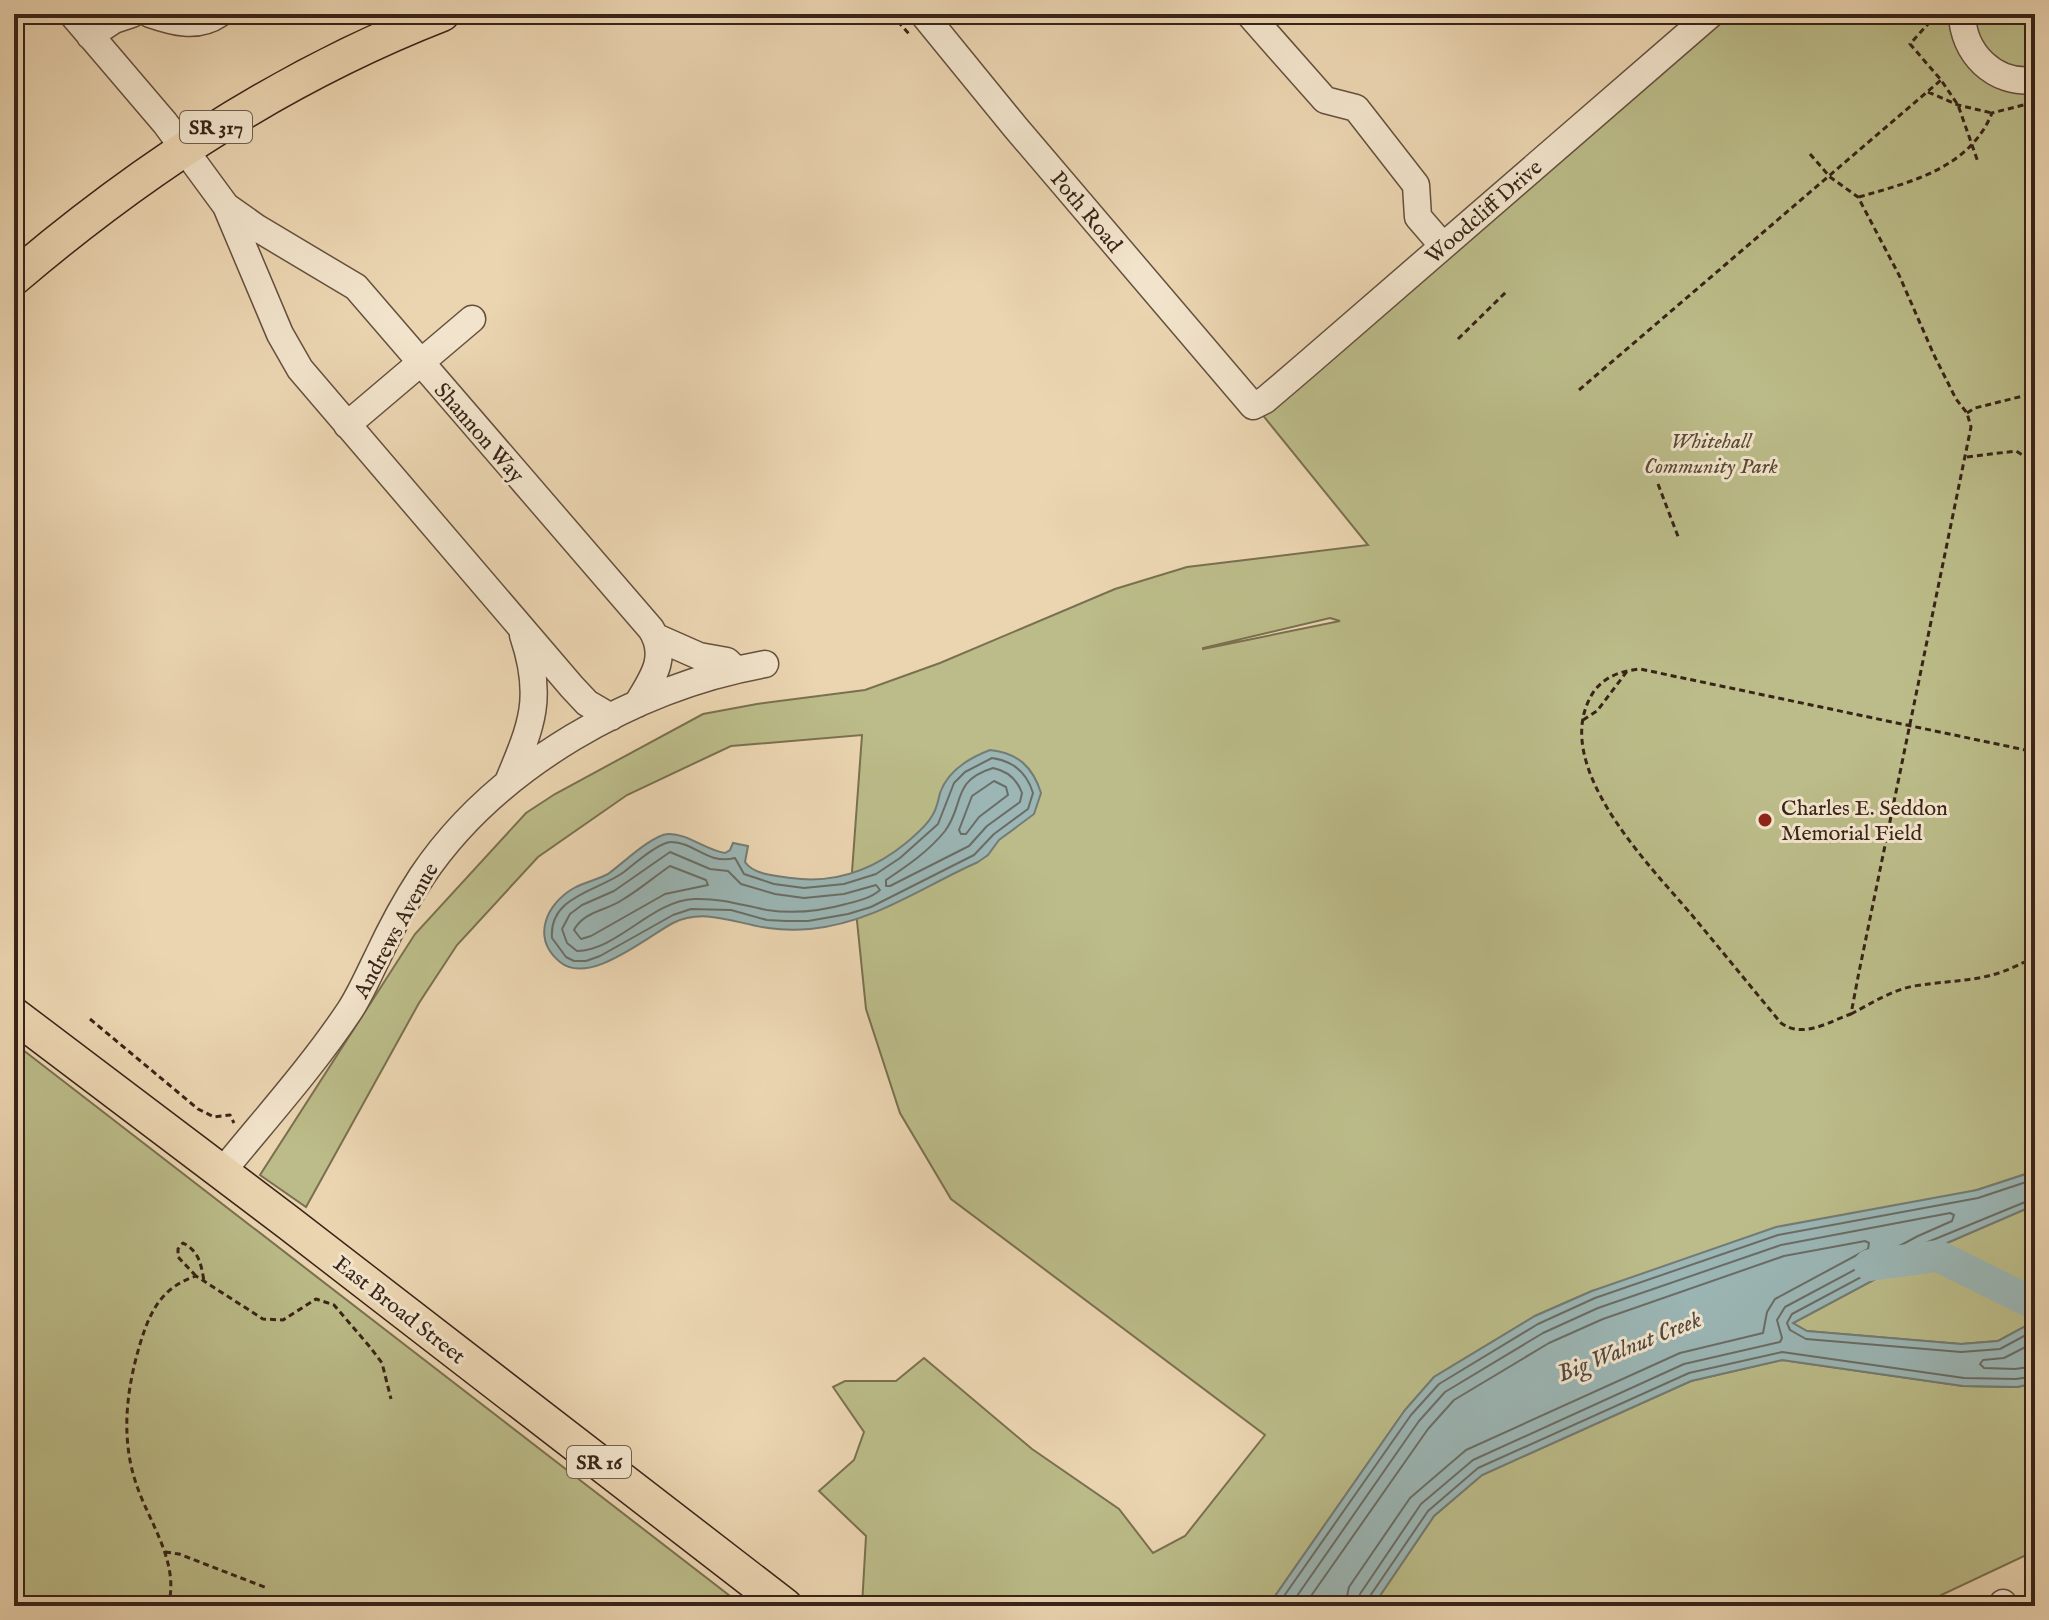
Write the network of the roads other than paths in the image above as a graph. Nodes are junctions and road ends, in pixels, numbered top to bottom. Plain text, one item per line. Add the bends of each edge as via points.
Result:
1 (72, 14) edge
2 (132, 14) edge
3 (150, 14) edge
4 (219, 14) edge
5 (442, 14) edge
6 (923, 14) edge
7 (1249, 14) edge
8 (1711, 14) edge
9 (1962, 14) edge
10 (90, 36) junction
11 (2035, 80) edge
12 (185, 147) junction
13 (226, 206) junction
14 (1443, 246) junction
15 (14, 278) edge
16 (472, 319) dead end
17 (421, 363) junction
18 (1253, 406) joint
19 (347, 425) junction
20 (520, 627) junction
21 (656, 637) junction
22 (765, 664) dead end
23 (734, 668) junction
24 (637, 704) junction
25 (611, 717) junction
26 (508, 782) junction
27 (14, 1015) edge
28 (222, 1172) junction
29 (785, 1606) edge

1 - 10 street, Shannon Way
2 - 10 street
3 - 4 street via 191,23
5 - 12 main road, SR 317 via 284,87
6 - 18 street, Poth Road
7 - 14 street via 1325,100 1356,108 1416,185 1418,217
8 - 14 street, Woodcliff Drive
9 - 11 street via 1965,37 1979,60 2001,76
10 - 12 street, Shannon Way
12 - 13 street, Shannon Way
12 - 15 main road, SR 317 via 103,204
13 - 17 street, Shannon Way via 356,287
13 - 19 street, Shannon Way via 290,353
14 - 18 street, Woodcliff Drive
16 - 17 street
17 - 19 street
17 - 21 street, Shannon Way
19 - 20 street, Shannon Way
20 - 25 street, Shannon Way via 587,703
20 - 26 street, Shannon Way via 530,661 534,709
21 - 23 street, Andrews Avenue
21 - 24 street via 659,664
22 - 23 street, Andrews Avenue
23 - 24 street, Andrews Avenue
24 - 25 street, Andrews Avenue
25 - 26 street, Andrews Avenue
26 - 28 street, Andrews Avenue via 437,856 394,922 351,1008
27 - 28 main road, East Broad Street / SR 16
28 - 29 main road, East Broad Street / SR 16

